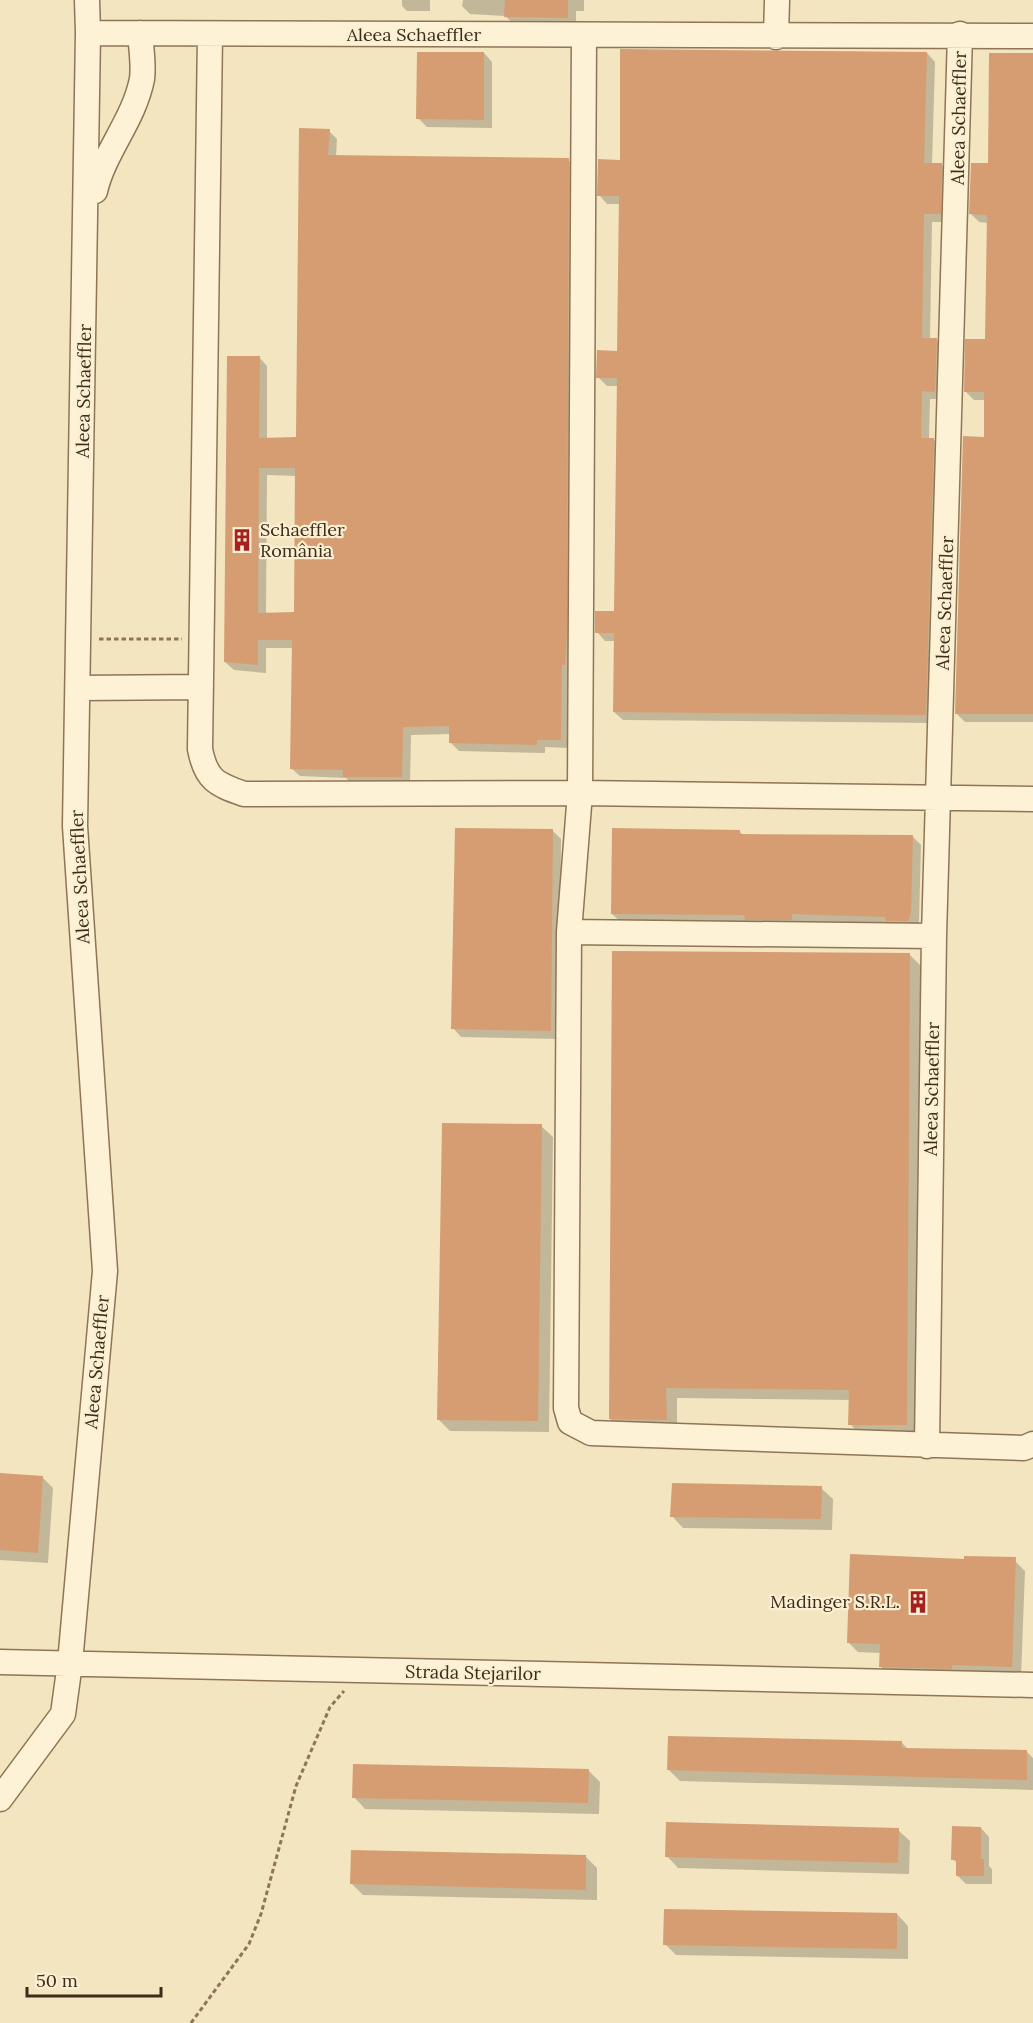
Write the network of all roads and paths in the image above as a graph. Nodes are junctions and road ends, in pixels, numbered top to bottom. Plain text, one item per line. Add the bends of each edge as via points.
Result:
1 (87, 0) edge
2 (777, 0) edge
3 (88, 33) junction
4 (140, 33) junction
5 (210, 34) junction
6 (960, 34) junction
7 (584, 35) junction
8 (1033, 36) edge
9 (776, 37) junction
10 (87, 221) junction
11 (202, 631) junction
12 (79, 640) junction
13 (201, 687) junction
14 (79, 688) junction
15 (580, 793) junction
16 (939, 798) junction
17 (1033, 799) edge
18 (569, 932) junction
19 (934, 936) junction
20 (1033, 1444) edge
21 (927, 1446) junction
22 (0, 1662) edge
23 (70, 1663) junction
24 (361, 1671) junction
25 (1033, 1685) edge
26 (0, 1799) edge
27 (190, 2023) edge

1 - 3 street
2 - 9 street
3 - 4 street, Aleea Schaeffler
3 - 10 street, Aleea Schaeffler
4 - 5 street, Aleea Schaeffler
4 - 10 street via 142,78 120,138 105,161
5 - 7 street, Aleea Schaeffler
5 - 11 street
6 - 8 street
6 - 9 street, Aleea Schaeffler
6 - 16 street, Aleea Schaeffler
7 - 9 street, Aleea Schaeffler
7 - 15 street
10 - 12 street, Aleea Schaeffler
11 - 12 path via 182,639
11 - 13 street
12 - 14 street, Aleea Schaeffler
13 - 14 street
13 - 15 street via 200,749 204,768 218,784 244,794
14 - 23 street, Aleea Schaeffler via 75,826 105,1271
15 - 16 street
15 - 18 street
16 - 17 street
16 - 19 street, Aleea Schaeffler
18 - 19 street
18 - 21 street via 566,1408 570,1422 591,1433
19 - 21 street, Aleea Schaeffler
20 - 21 street via 1024,1448
22 - 23 street, Strada Stejarilor
23 - 24 street, Strada Stejarilor
23 - 26 street via 63,1714
24 - 25 street, Strada Stejarilor
24 - 27 path via 330,1707 296,1786 249,1944

